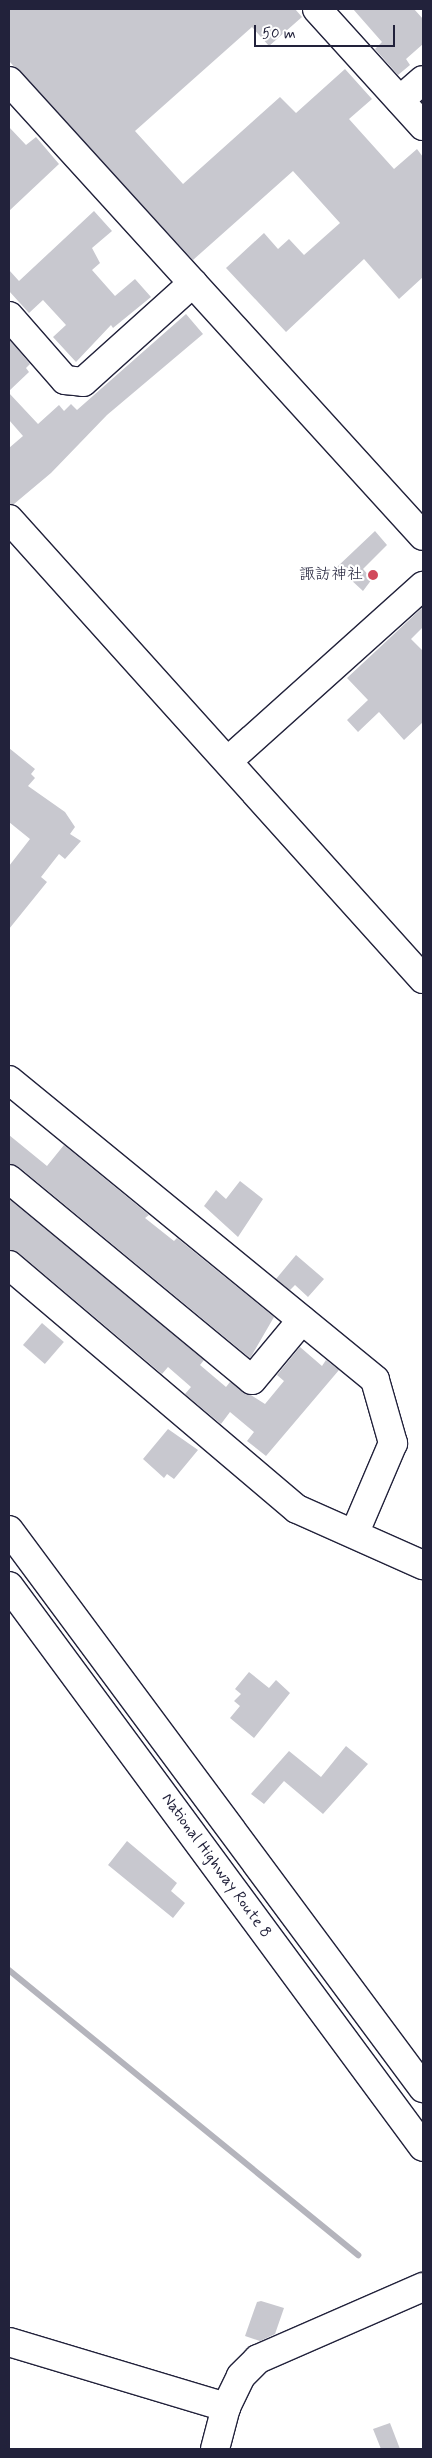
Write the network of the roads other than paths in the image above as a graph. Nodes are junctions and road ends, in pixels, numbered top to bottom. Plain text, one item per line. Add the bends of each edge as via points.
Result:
1 (317, 9) edge
2 (423, 80) edge
3 (9, 81) edge
4 (400, 100) junction
5 (423, 126) edge
6 (193, 283) junction
7 (9, 316) edge
8 (9, 519) edge
9 (423, 536) edge
10 (423, 586) edge
11 (229, 760) junction
12 (423, 978) edge
13 (9, 1080) edge
14 (9, 1179) edge
15 (9, 1265) edge
16 (302, 1320) junction
17 (9, 1530) edge
18 (355, 1532) junction
19 (423, 1565) edge
20 (9, 1586) edge
21 (379, 2026) junction
22 (423, 2073) edge
23 (423, 2088) edge
24 (423, 2147) edge
25 (423, 2287) edge
26 (9, 2342) edge
27 (226, 2406) junction
28 (215, 2449) edge

1 - 4 main road
2 - 4 main road
3 - 6 main road
4 - 5 main road
6 - 7 main road via 83,382 65,380
6 - 9 main road
8 - 11 main road
10 - 11 main road
11 - 12 main road
13 - 16 main road
14 - 16 main road via 252,1380
15 - 18 main road via 297,1509
16 - 18 main road via 375,1380 393,1443
17 - 21 main road
18 - 19 main road
20 - 24 main road, National Highway Route 8
21 - 22 main road
21 - 23 main road
25 - 27 main road via 258,2359 241,2376
26 - 27 main road
27 - 28 main road

